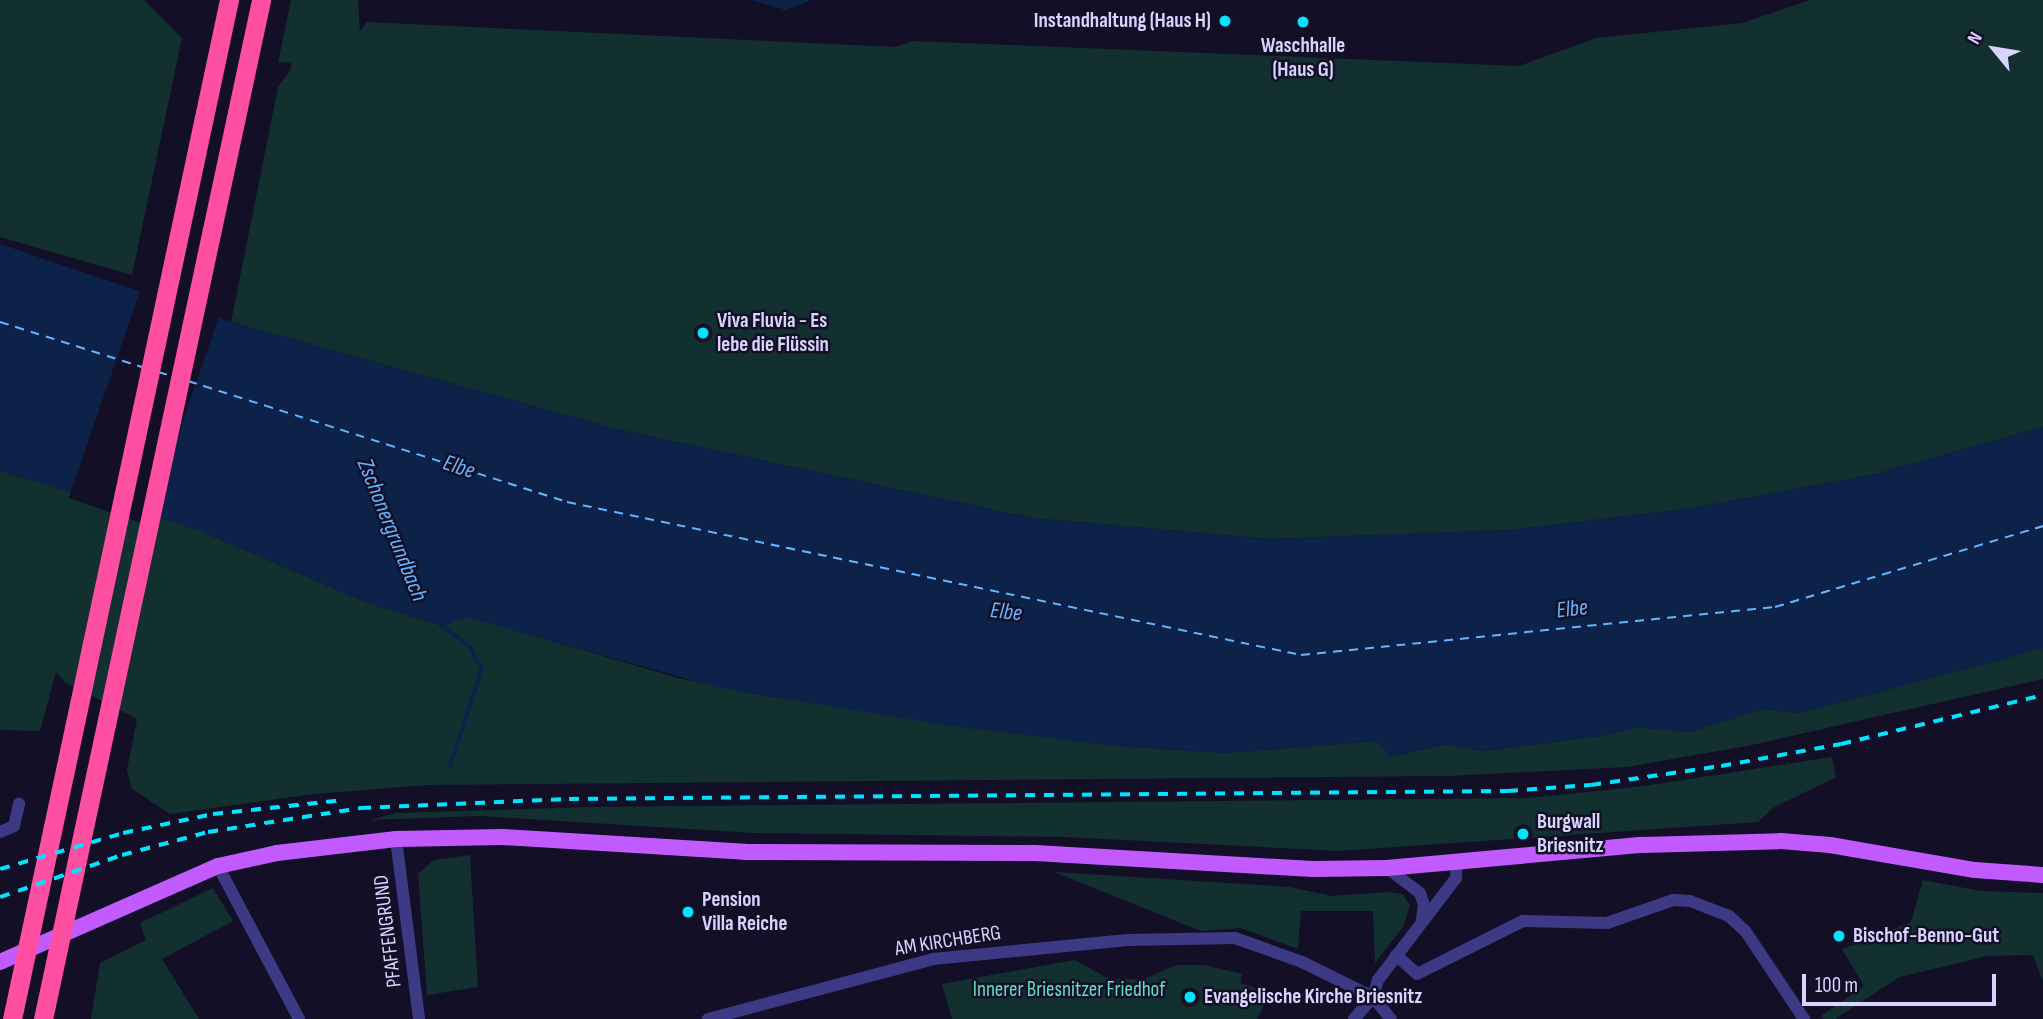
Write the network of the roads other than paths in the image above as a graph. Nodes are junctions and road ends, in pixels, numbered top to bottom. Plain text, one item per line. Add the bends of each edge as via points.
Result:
1 (229, 0) edge
2 (261, 0) edge
3 (19, 804) dead end
4 (0, 832) edge
5 (396, 839) junction
6 (1457, 861) junction
7 (218, 866) junction
8 (1387, 868) junction
9 (2043, 875) edge
10 (1421, 923) junction
11 (1396, 955) junction
12 (0, 962) edge
13 (1373, 997) junction
14 (12, 1019) edge
15 (43, 1019) edge
16 (299, 1019) edge
17 (419, 1019) edge
18 (708, 1019) edge
19 (1354, 1019) edge
20 (1391, 1019) edge
21 (1804, 1019) edge

1 - 14 highway
2 - 15 highway
3 - 4 street via 14,826
5 - 7 main road
5 - 8 main road via 503,837 745,852 979,851 1274,868
5 - 17 street, PFAFFENGRUND
6 - 8 main road
6 - 9 main road via 1642,845 1781,841 1975,870
6 - 10 street via 1456,878
7 - 12 main road
7 - 16 street
8 - 10 street via 1420,893 1424,905
10 - 11 street
11 - 13 street via 1378,980
11 - 21 street via 1417,974 1524,920 1607,923 1674,900 1690,901 1729,916 1746,932
13 - 18 street, AM KIRCHBERG via 1253,941 1127,940 933,959
13 - 19 street
13 - 20 street

